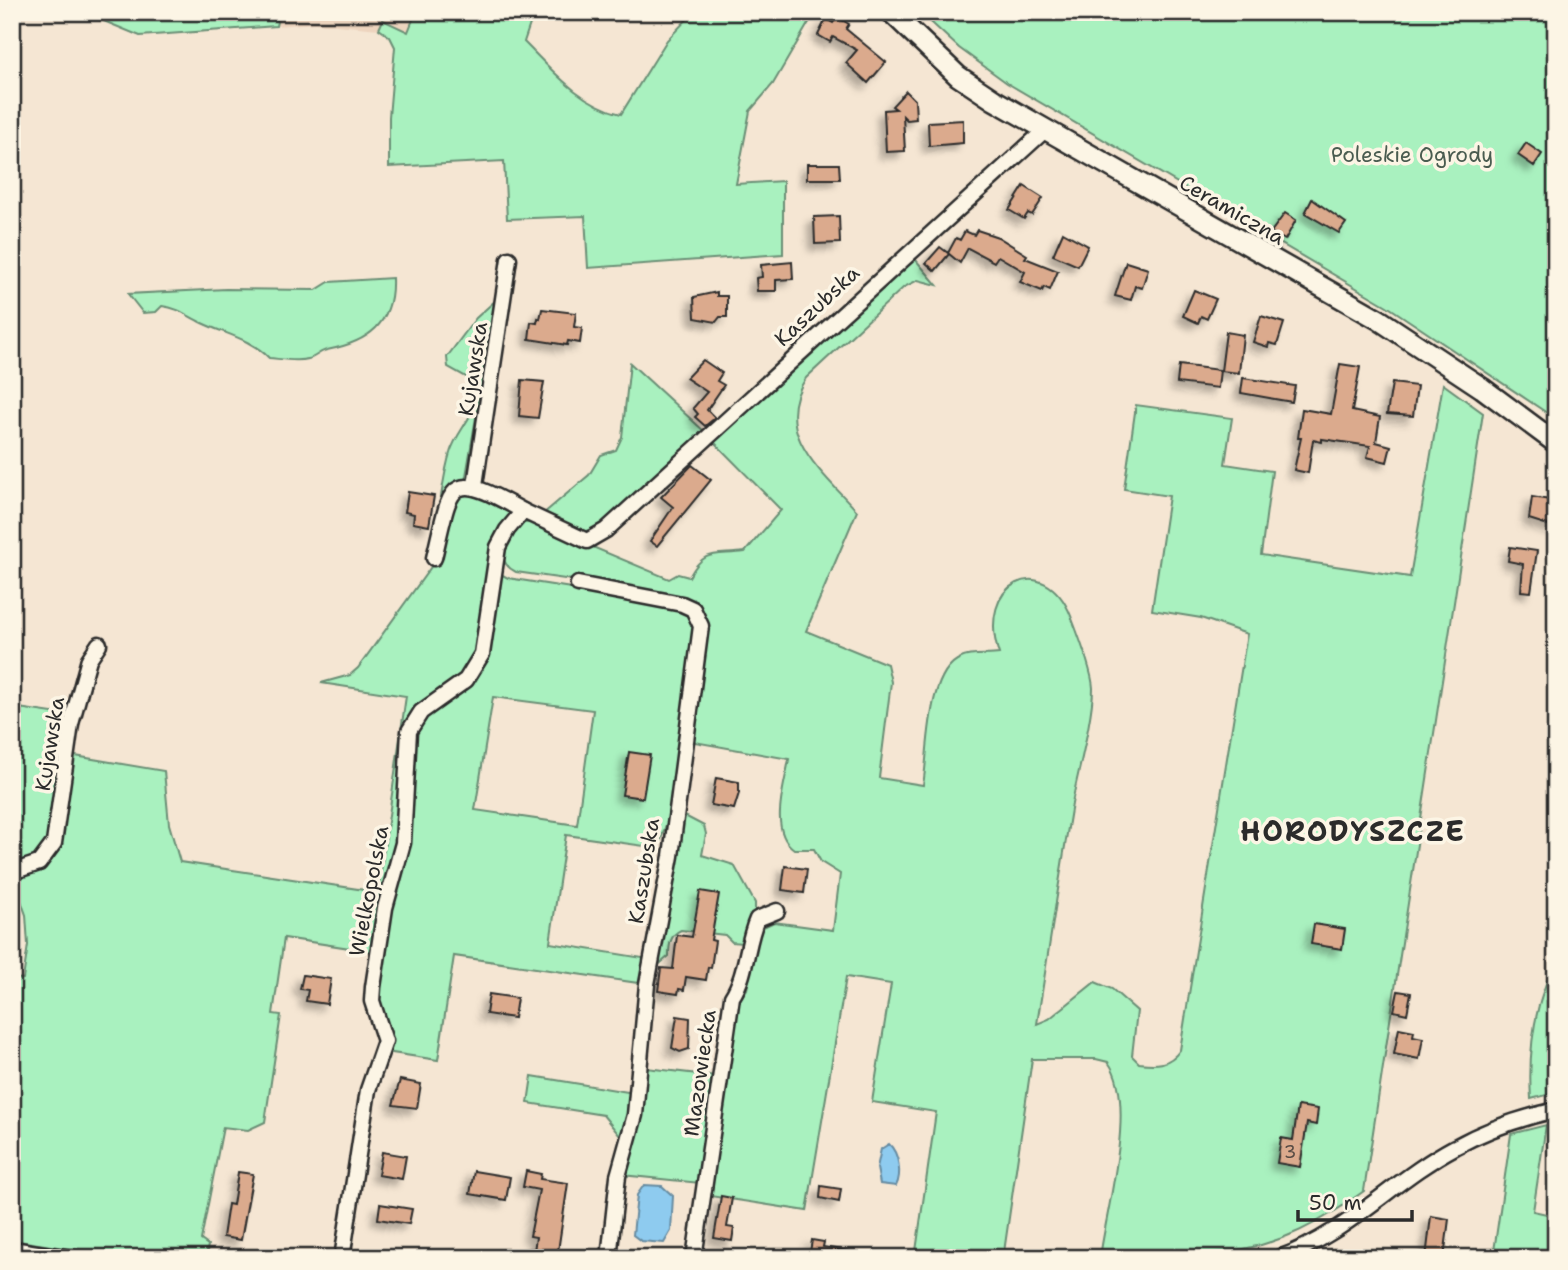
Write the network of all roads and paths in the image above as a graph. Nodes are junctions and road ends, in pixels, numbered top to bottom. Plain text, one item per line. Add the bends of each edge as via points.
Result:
1 (891, 12) edge
2 (1045, 130) junction
3 (509, 259) dead end
4 (1556, 443) edge
5 (475, 485) junction
6 (523, 511) junction
7 (434, 558) dead end
8 (578, 584) dead end
9 (99, 644) dead end
10 (12, 872) edge
11 (777, 911) dead end
12 (1556, 1110) edge
13 (12, 1249) edge
14 (69, 1258) edge
15 (342, 1258) edge
16 (609, 1258) edge
17 (694, 1258) edge
18 (1279, 1258) edge

1 - 2 street, Ceramiczna via 958,76
2 - 4 street, Ceramiczna via 1378,319
2 - 6 street, Kaszubska via 614,522 587,541
3 - 5 street, Kujawska
5 - 6 street
5 - 7 street via 461,488 447,500
6 - 15 street, Wielkopolska via 498,547 477,666 460,686 421,712 409,732 403,842 384,908 373,987 372,1001 384,1041 368,1090
8 - 16 street, Kaszubska via 682,604 693,609 701,626 671,856 649,967 635,1115 618,1176
9 - 10 street, Kujawska via 89,659 71,724 54,843 39,863
11 - 17 street, Mazowiecka via 757,919 740,985 732,997
12 - 18 street via 1513,1121 1454,1147 1346,1226
13 - 14 street

